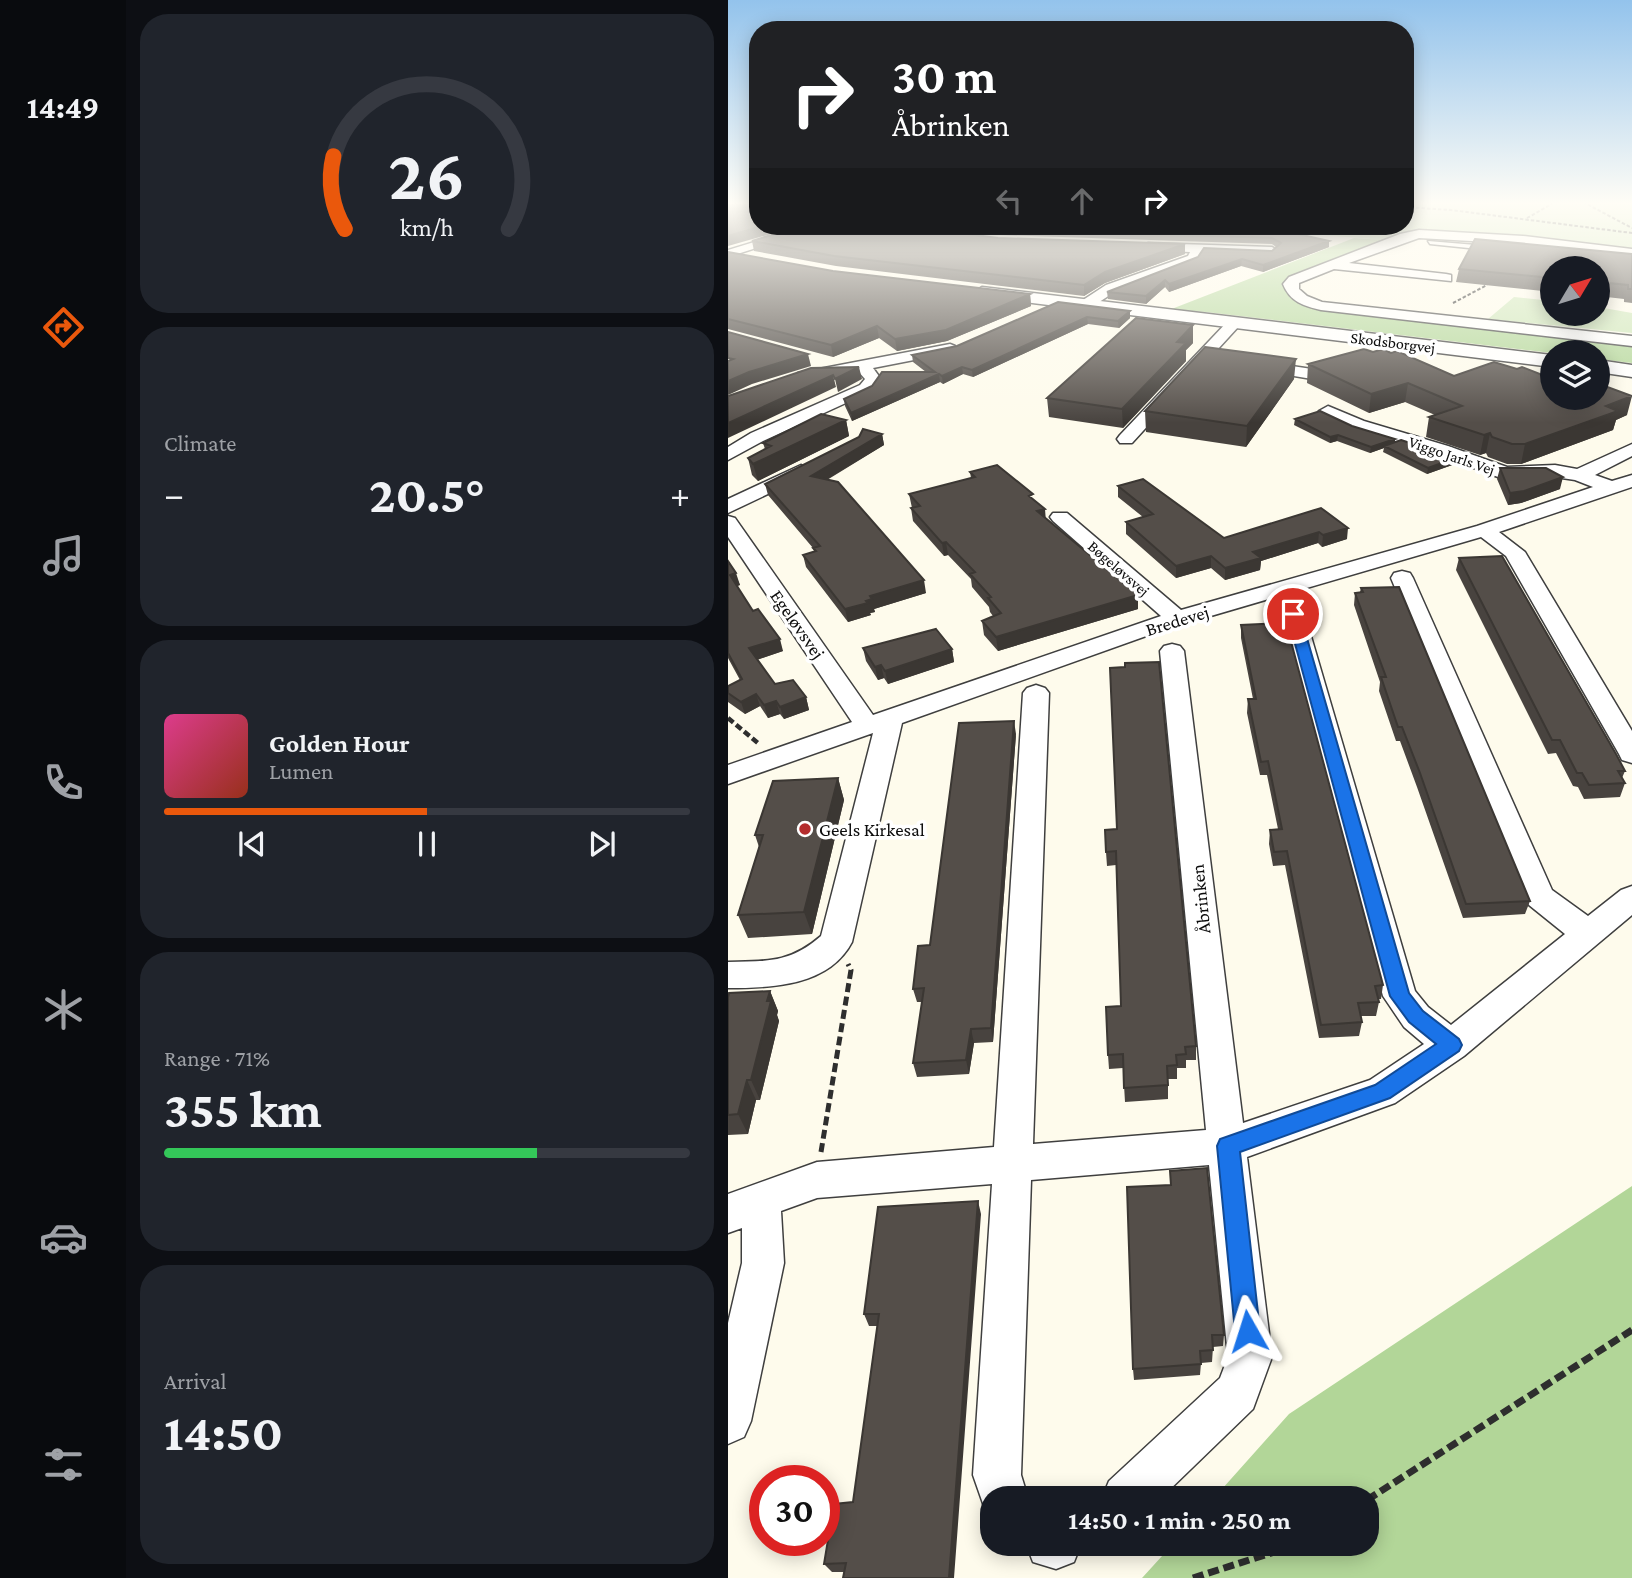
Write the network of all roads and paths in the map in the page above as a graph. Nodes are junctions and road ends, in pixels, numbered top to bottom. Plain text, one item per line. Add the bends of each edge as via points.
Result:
1 (1145, 276) edge
2 (1305, 276) edge
3 (1425, 276) edge
4 (1491, 276) edge
5 (1446, 278) dead end
6 (959, 289) edge
7 (1058, 302) junction
8 (1085, 305) junction
9 (1035, 313) edge
10 (1424, 318) junction
11 (1234, 323) junction
12 (1632, 341) edge
13 (963, 344) edge
14 (816, 359) dead end
15 (1540, 360) edge
16 (861, 364) junction
17 (1243, 364) edge
18 (837, 368) junction
19 (1610, 368) edge
20 (1632, 371) edge
21 (1312, 374) edge
22 (786, 381) edge
23 (1328, 411) edge
24 (1126, 439) dead end
25 (1632, 449) edge
26 (728, 456) edge
27 (818, 461) edge
28 (1579, 475) junction
29 (1622, 485) edge
30 (728, 507) edge
31 (1060, 517) dead end
32 (728, 523) edge
33 (1484, 530) junction
34 (1402, 578) dead end
35 (1292, 609) dead end
36 (1175, 635) junction
37 (1037, 694) dead end
38 (728, 718) edge
39 (879, 722) junction
40 (1632, 754) edge
41 (773, 759) junction
42 (728, 775) edge
43 (1632, 898) edge
44 (1587, 933) junction
45 (836, 942) junction
46 (728, 975) edge
47 (1451, 1045) junction
48 (1228, 1146) junction
49 (1012, 1162) junction
50 (817, 1180) junction
51 (744, 1206) edge
52 (1632, 1330) edge
53 (728, 1422) edge
54 (1000, 1486) edge
55 (1139, 1486) edge
56 (1379, 1492) edge
57 (1262, 1556) edge
58 (1193, 1578) edge

1 - 8 street via 1111,288
2 - 10 street via 1290,284 1292,292 1306,302
3 - 5 street
4 - 10 path via 1487,285
6 - 7 street, Skodsborgvej
7 - 8 street, Skodsborgvej
7 - 9 street
8 - 11 street, Skodsborgvej
10 - 12 street
11 - 15 street, Skodsborgvej
11 - 24 street via 1208,360
13 - 16 street
14 - 18 street
16 - 18 street
16 - 26 street via 873,379 866,388 757,437
17 - 21 street
18 - 22 street
19 - 20 street
23 - 28 street, Viggo Jarls Vej via 1505,473 1533,470
25 - 28 street
27 - 30 street
28 - 29 street, Viggo Jarls Vej
29 - 33 street, Bredevej
31 - 36 street, Bøgeløvsvej
32 - 39 street, Egeløvsvej
33 - 36 street, Bredevej
33 - 40 street via 1514,552
34 - 44 street via 1540,897
35 - 47 street via 1400,996 1416,1017
36 - 39 street, Bredevej
36 - 48 street, Åbrinken
37 - 49 street
38 - 41 path
39 - 41 street, Bredevej
39 - 45 street
41 - 42 street, Bredevej
43 - 44 street
44 - 47 street
45 - 46 street via 817,961 787,974
45 - 50 path via 851,970
47 - 48 street via 1382,1092
48 - 49 street
48 - 55 street, Åbrinken via 1250,1357 1237,1393
49 - 50 street
49 - 54 street via 997,1475
50 - 51 street
51 - 53 street via 763,1263
52 - 56 path
57 - 58 path

